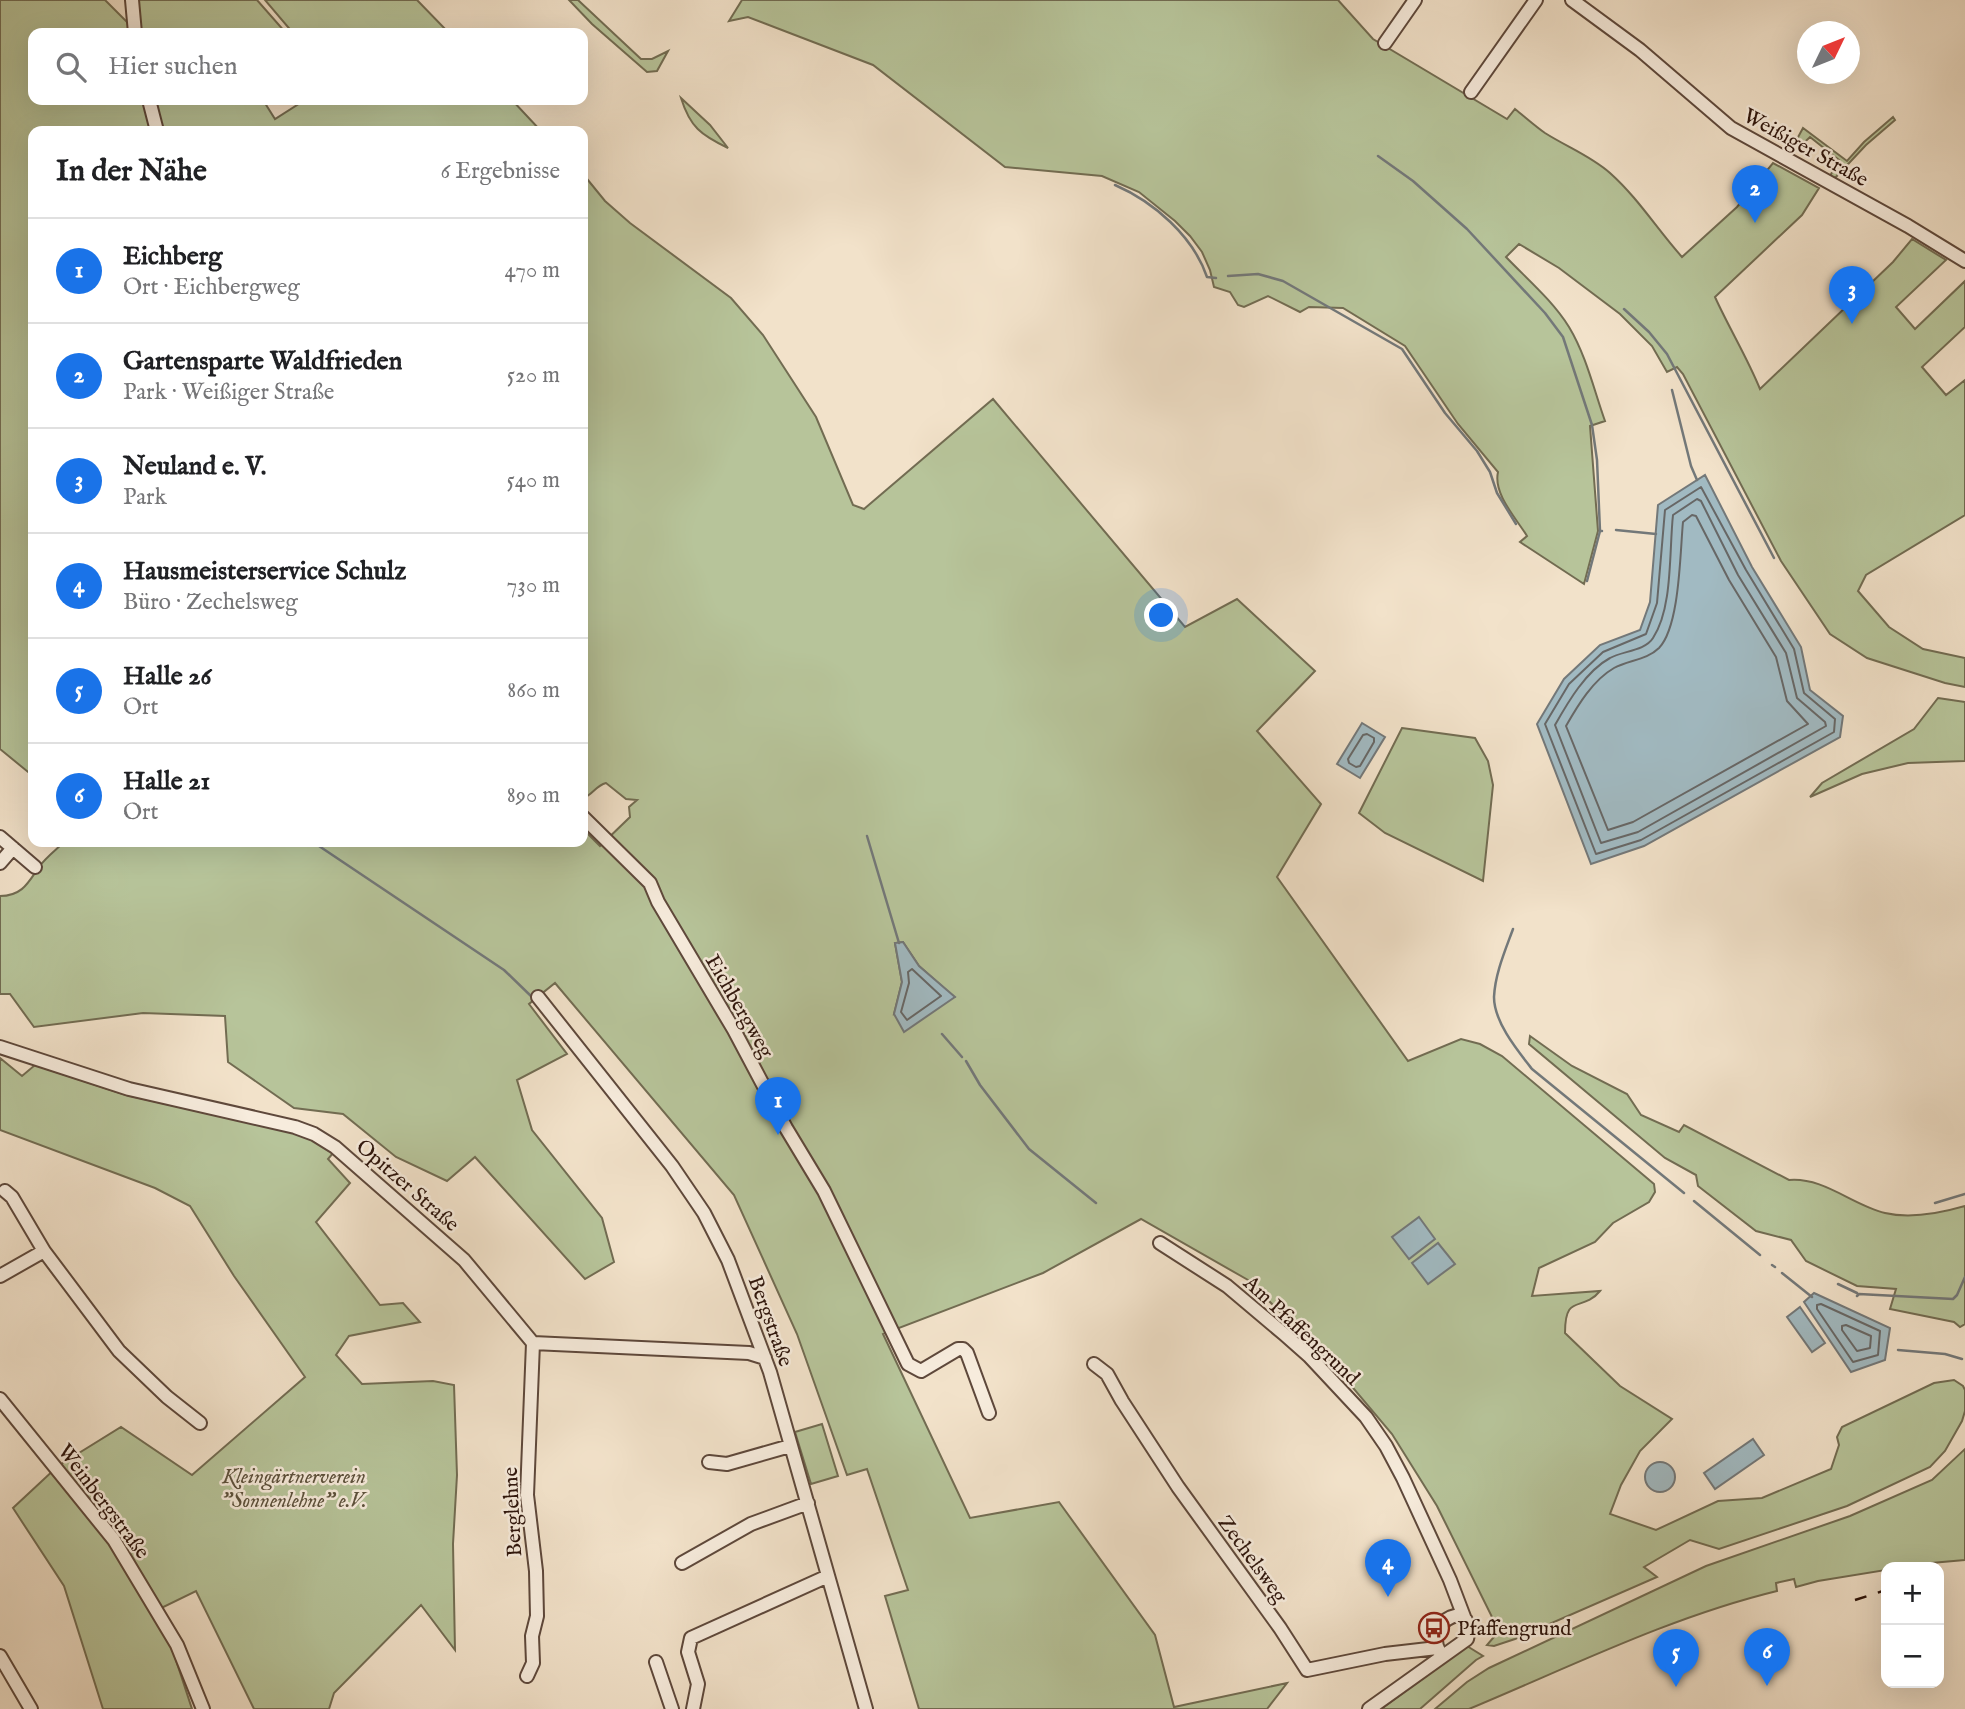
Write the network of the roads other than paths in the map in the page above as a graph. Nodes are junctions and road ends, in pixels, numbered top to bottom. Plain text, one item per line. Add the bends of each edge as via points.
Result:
1 (132, 0) edge
2 (1415, 0) edge
3 (1536, 0) edge
4 (1572, 0) edge
5 (135, 28) edge
6 (1385, 43) dead end
7 (1471, 92) dead end
8 (150, 105) edge
9 (156, 126) edge
10 (1965, 261) edge
11 (588, 822) edge
12 (0, 837) edge
13 (13, 848) junction
14 (0, 863) edge
15 (35, 867) dead end
16 (538, 997) dead end
17 (0, 1046) edge
18 (5, 1191) dead end
19 (1160, 1243) dead end
20 (44, 1251) junction
21 (0, 1276) edge
22 (533, 1343) junction
23 (765, 1358) junction
24 (1094, 1364) dead end
25 (0, 1399) edge
26 (989, 1413) dead end
27 (200, 1423) dead end
28 (790, 1446) junction
29 (709, 1462) dead end
30 (808, 1503) junction
31 (682, 1563) dead end
32 (828, 1576) junction
33 (1466, 1620) junction
34 (1439, 1652) junction
35 (0, 1656) edge
36 (656, 1662) dead end
37 (527, 1676) dead end
38 (31, 1709) edge
39 (202, 1709) edge
40 (672, 1709) edge
41 (693, 1709) edge
42 (866, 1709) edge
43 (1369, 1709) edge

1 - 5 street
2 - 6 street
3 - 7 street
4 - 10 street, Weißiger Straße via 1640,50 1731,128
8 - 9 street
11 - 26 street, Eichbergweg via 650,883 824,1191 908,1364 921,1371 958,1349 967,1353
12 - 13 street
13 - 14 street
13 - 15 street
16 - 23 street, Bergstraße via 704,1213 736,1279
17 - 22 street, Opitzer Straße via 129,1089 314,1134 366,1172 464,1260
18 - 20 street
19 - 33 street, Am Pfaffengrund via 1227,1286 1284,1334 1366,1417 1406,1485
20 - 21 street
20 - 27 street via 119,1351
22 - 23 street via 749,1353
22 - 37 street, Berglehne via 527,1494 537,1616 533,1662
23 - 28 street, Bergstraße
24 - 34 street, Zechelsweg via 1107,1374 1165,1467 1307,1670 1385,1654
25 - 39 street, Weinbergstraße via 114,1540 177,1645
28 - 29 street via 727,1464
28 - 30 street, Bergstraße
30 - 31 street via 751,1524
30 - 32 street, Bergstraße
32 - 41 street via 691,1638 688,1652 698,1684
32 - 42 street, Bergstraße
33 - 34 street via 1466,1639
33 - 34 street via 1448,1616 1437,1628
34 - 43 street
35 - 38 street
36 - 40 street

